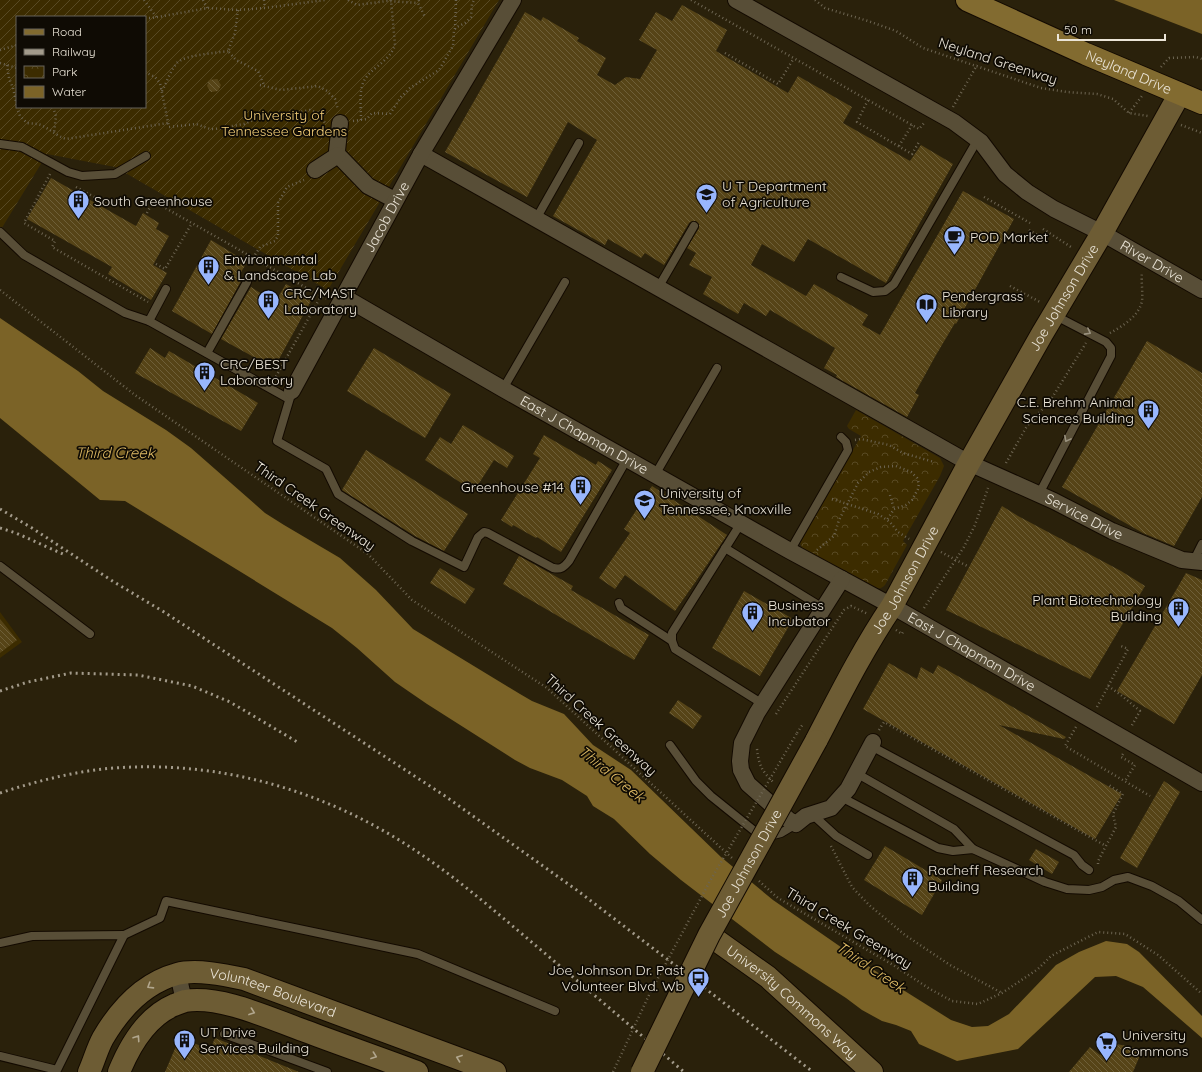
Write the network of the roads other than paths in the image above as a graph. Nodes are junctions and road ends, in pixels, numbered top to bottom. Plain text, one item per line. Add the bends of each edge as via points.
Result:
1 (513, 0) edge
2 (736, 0) edge
3 (967, 0) edge
4 (1179, 95) junction
5 (1202, 103) edge
6 (340, 123) road end
7 (978, 139) junction
8 (580, 143) dead end
9 (0, 144) edge
10 (421, 154) junction
11 (338, 155) junction
12 (146, 156) dead end
13 (315, 170) road end
14 (389, 197) dead end
15 (536, 219) junction
16 (694, 226) dead end
17 (0, 232) edge
18 (1102, 233) junction
19 (841, 278) dead end
20 (247, 282) dead end
21 (565, 282) dead end
22 (658, 288) junction
23 (166, 289) dead end
24 (1202, 290) edge
25 (341, 302) junction
26 (1047, 308) junction
27 (149, 321) junction
28 (207, 353) junction
29 (717, 368) dead end
30 (503, 389) junction
31 (290, 395) junction
32 (844, 439) road end
33 (627, 459) junction
34 (969, 463) junction
35 (655, 475) junction
36 (1039, 494) junction
37 (741, 523) junction
38 (1202, 544) edge
39 (725, 548) junction
40 (790, 551) junction
41 (1198, 562) edge
42 (0, 566) edge
43 (842, 579) junction
44 (619, 603) dead end
45 (892, 606) junction
46 (824, 608) junction
47 (90, 634) dead end
48 (672, 641) junction
49 (763, 704) junction
50 (872, 744) joint
51 (670, 745) dead end
52 (856, 773) junction
53 (1202, 783) edge
54 (841, 797) junction
55 (812, 814) junction
56 (796, 824) junction
57 (973, 849) junction
58 (868, 855) dead end
59 (1089, 870) road end
60 (1202, 920) edge
61 (124, 935) junction
62 (709, 935) junction
63 (0, 943) edge
64 (178, 974) junction
65 (184, 1001) junction
66 (555, 1011) dead end
67 (224, 1034) dead end
68 (0, 1056) edge
69 (89, 1072) edge
70 (119, 1072) edge
71 (327, 1072) edge
72 (417, 1072) edge
73 (495, 1072) edge
74 (642, 1072) edge
75 (872, 1072) edge

1 - 10 street, Jacob Drive
2 - 7 street, River Drive via 947,118
3 - 4 main road, Neyland Drive
4 - 5 main road, Neyland Drive
4 - 18 street, Joe Johnson Drive
6 - 11 street
7 - 18 street, River Drive via 1005,174 1018,185 1054,209
7 - 19 lane via 894,284 885,291 874,292
8 - 15 lane
9 - 12 lane via 22,147 68,172 82,176 115,174
10 - 15 street, Service Drive
10 - 25 street, Jacob Drive
11 - 13 street
11 - 14 street via 368,186
15 - 22 street, Service Drive
16 - 22 lane
17 - 27 lane via 24,255 125,313
18 - 24 street, River Drive
18 - 26 street, Joe Johnson Drive
20 - 28 lane
21 - 30 lane
22 - 34 street, Service Drive
23 - 27 lane
25 - 30 street, East J Chapman Drive
25 - 31 street, Jacob Drive
26 - 34 street, Joe Johnson Drive
26 -> 36 lane via 1106,342 1111,348 1111,356
27 - 28 lane
28 - 31 lane via 269,388
29 - 35 lane
30 - 33 street, East J Chapman Drive
31 - 33 lane, Jacob Drive via 278,441 326,469 338,494 412,541 464,567 478,537 484,532 554,568 564,567
32 - 40 lane via 848,450
33 - 35 street, East J Chapman Drive
34 - 36 street, Service Drive
34 - 45 street, Joe Johnson Drive
35 - 37 street, East J Chapman Drive
36 - 41 street, Service Drive via 1112,531 1182,560
37 - 39 lane
37 - 40 street, East J Chapman Drive
38 - 41 lane
39 - 46 lane
39 - 48 lane via 672,633
40 - 43 street, East J Chapman Drive
42 - 47 lane
43 - 45 street, East J Chapman Drive
43 - 46 street
44 - 48 lane via 621,608
45 - 53 street, East J Chapman Drive via 1090,719 1130,736
45 - 62 street, Joe Johnson Drive, bridge via 840,696 807,737
46 - 49 street
48 - 49 lane via 675,649
49 - 56 street via 742,743 741,770 748,784 788,820
50 - 52 street
50 - 59 lane via 1074,855
51 - 56 lane via 696,781 757,833 773,835
52 - 54 street
52 - 57 lane via 954,829
54 - 55 street via 831,808
54 - 57 lane via 938,848 953,851
55 - 56 street
55 - 58 lane via 836,836
57 - 60 lane via 1044,882 1067,889 1089,890 1128,877 1152,886 1179,901
61 - 63 lane via 32,936
61 - 66 lane via 160,918 166,901 418,954
61 - 68 lane via 57,1070
62 - 74 street, Joe Johnson Drive, bridge
62 - 75 street, University Commons Way via 768,977
64 - 65 street
64 -> 69 street, Volunteer Boulevard via 154,983 135,996 103,1039
73 -> 64 street, Volunteer Boulevard via 244,979 202,972
70 -> 65 street, Volunteer Boulevard via 127,1052 154,1017
65 -> 72 street, Volunteer Boulevard via 201,1000 236,1006
67 - 71 lane

